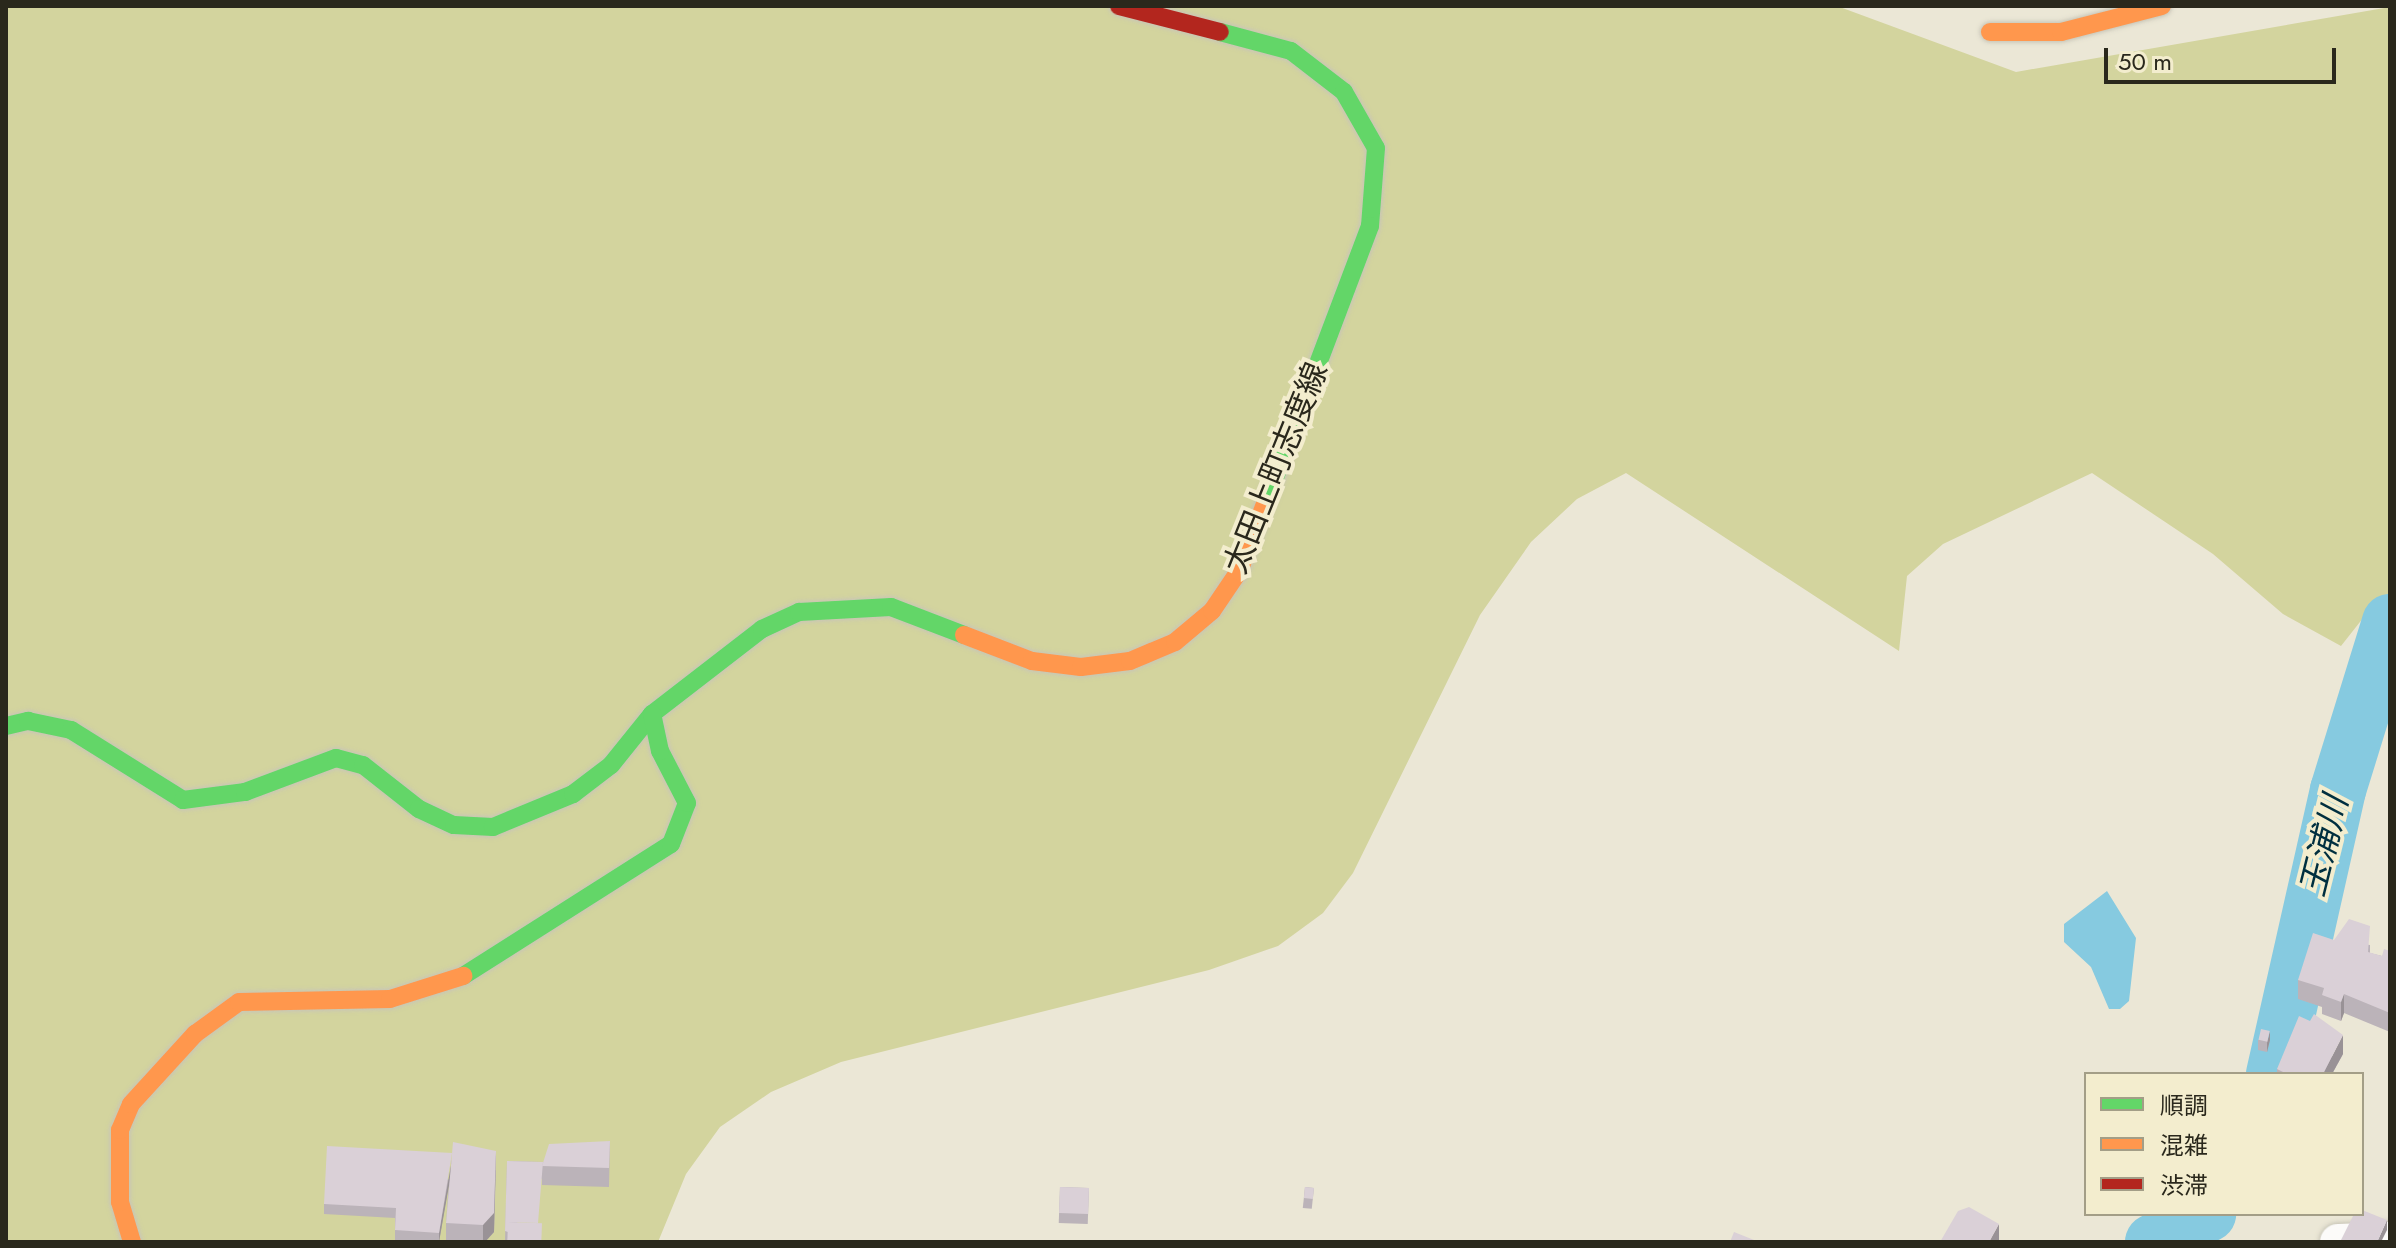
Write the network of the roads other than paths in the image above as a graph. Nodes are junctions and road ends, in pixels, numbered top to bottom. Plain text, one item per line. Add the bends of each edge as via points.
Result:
1 (1119, 6) edge
2 (2162, 6) edge
3 (1990, 32) dead end
4 (652, 714) junction
5 (6, 726) edge
6 (2390, 1240) edge
7 (132, 1242) edge
8 (2338, 1242) edge

1 - 4 main road, 太田上町志度線 via 1291,51 1344,92 1376,148 1370,226 1239,571 1212,611 1175,642 1130,661 1081,667 1032,661 891,607 799,612 762,629
2 - 3 main road via 2061,32
4 - 5 main road, 太田上町志度線 via 611,765 573,794 493,827 454,825 419,809 363,765 336,758 245,792 183,800 71,730 28,721
4 - 7 main road via 660,751 687,803 671,844 471,973 390,999 239,1002 195,1034 131,1104 120,1130 120,1202
6 - 8 street

